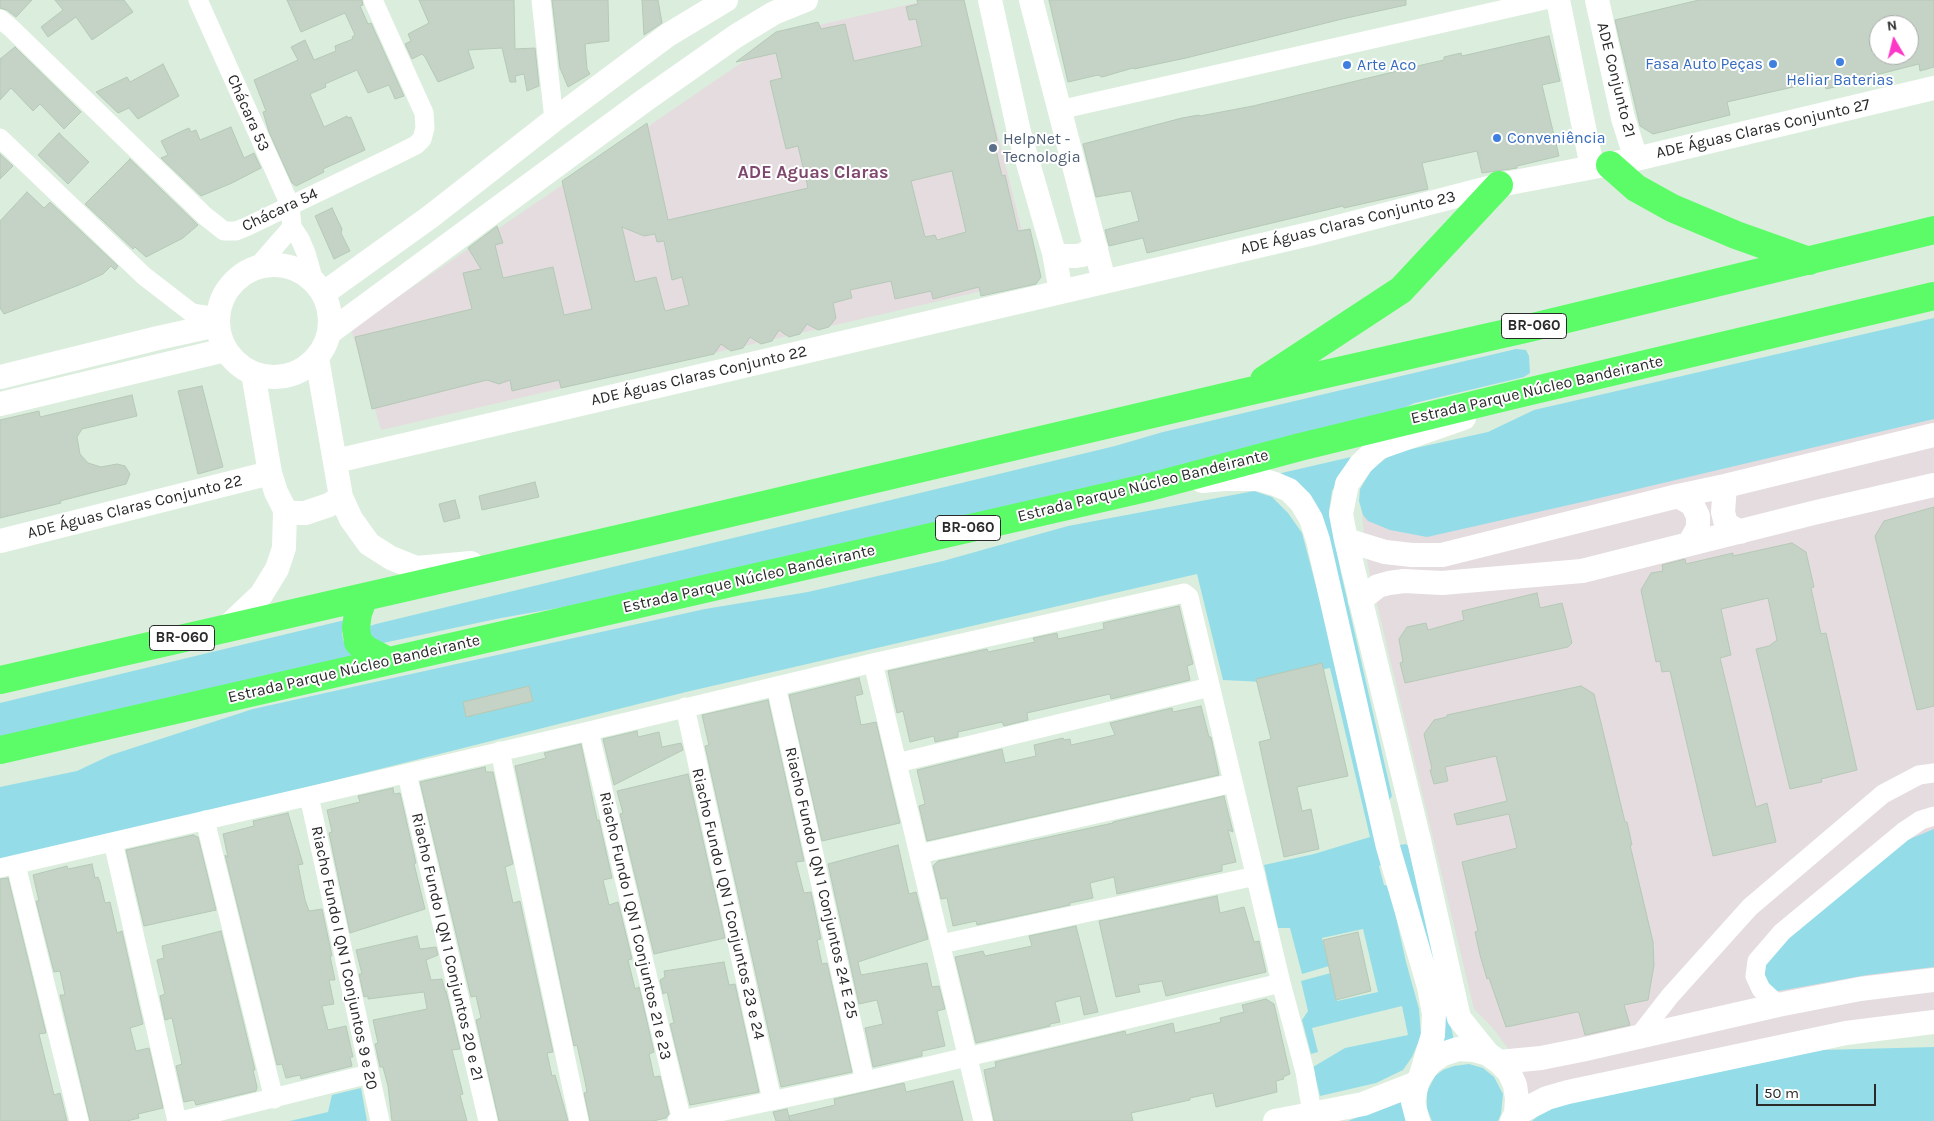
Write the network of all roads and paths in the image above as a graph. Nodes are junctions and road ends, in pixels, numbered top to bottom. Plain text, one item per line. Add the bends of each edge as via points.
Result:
1 (198, 0) edge
2 (373, 0) edge
3 (541, 0) edge
4 (726, 0) edge
5 (806, 0) edge
6 (1545, 0) edge
7 (1558, 0) edge
8 (1596, 0) edge
9 (1030, 1) edge
10 (992, 3) edge
11 (0, 19) edge
12 (1934, 88) edge
13 (1059, 110) junction
14 (1623, 118) junction
15 (554, 120) junction
16 (1584, 123) junction
17 (0, 138) edge
18 (1613, 164) junction
19 (1499, 185) junction
20 (290, 205) junction
21 (292, 227) junction
22 (1934, 230) edge
23 (1096, 248) junction
24 (1054, 253) junction
25 (1809, 261) junction
26 (258, 266) junction
27 (1104, 281) junction
28 (319, 287) junction
29 (1062, 292) junction
30 (1934, 296) edge
31 (217, 321) junction
32 (330, 332) junction
33 (225, 350) junction
34 (317, 358) junction
35 (254, 373) junction
36 (0, 377) edge
37 (1246, 392) junction
38 (1514, 395) junction
39 (0, 404) edge
40 (1934, 435) edge
41 (336, 461) junction
42 (270, 473) junction
43 (1934, 484) edge
44 (1725, 486) junction
45 (1150, 487) junction
46 (1678, 496) junction
47 (342, 497) junction
48 (285, 510) junction
49 (1740, 532) junction
50 (1346, 540) junction
51 (0, 541) edge
52 (1689, 544) junction
53 (1442, 555) junction
54 (535, 558) junction
55 (1442, 583) junction
56 (364, 597) junction
57 (1360, 600) junction
58 (226, 628) junction
59 (388, 662) junction
60 (873, 663) junction
61 (0, 680) edge
62 (776, 686) junction
63 (1210, 687) junction
64 (685, 707) junction
65 (589, 731) junction
66 (0, 750) edge
67 (500, 751) junction
68 (897, 763) junction
69 (1934, 773) edge
70 (407, 774) junction
71 (1233, 783) junction
72 (1407, 793) junction
73 (309, 796) junction
74 (1379, 806) junction
75 (1934, 816) edge
76 (205, 820) junction
77 (1419, 840) junction
78 (113, 842) junction
79 (1388, 848) junction
80 (919, 854) junction
81 (8, 867) edge
82 (1256, 876) junction
83 (942, 944) junction
84 (1934, 980) edge
85 (1281, 983) junction
86 (1778, 1005) junction
87 (1934, 1022) edge
88 (1638, 1037) junction
89 (967, 1057) junction
90 (1494, 1058) junction
91 (369, 1074) junction
92 (1419, 1079) junction
93 (865, 1081) junction
94 (274, 1099) junction
95 (772, 1100) junction
96 (1312, 1113) junction
97 (1514, 1117) edge
98 (79, 1121) edge
99 (177, 1121) edge
100 (181, 1121) edge
101 (380, 1121) edge
102 (488, 1121) edge
103 (580, 1121) edge
104 (680, 1121) edge
105 (983, 1121) edge
106 (1275, 1121) edge
107 (1418, 1121) edge

1 - 20 street, Chácara 53
2 - 20 street, Chácara 54 via 424,113 422,139 394,156
3 - 15 street
4 - 15 street via 668,36
5 - 32 street via 774,13 690,68
6 - 13 street
7 - 16 street
8 - 14 street, ADE Conjunto 21
9 - 13 street
10 - 24 street via 1019,132
11 - 20 street, Chácara 54 via 224,231 246,227
12 - 18 street, ADE Águas Claras Conjunto 27
13 - 23 street
14 - 16 street via 1614,127 1602,130 1593,130
14 - 18 street, ADE Conjunto 21
15 - 28 street via 430,217
16 - 18 street
17 - 31 street via 144,276 192,313
18 - 19 street, ADE Águas Claras Conjunto 23
18 - 25 highway via 1636,188 1672,208
19 - 27 street, ADE Águas Claras Conjunto 23 via 1318,232
19 - 37 highway via 1401,290
20 - 21 street, Chácara 53
21 - 26 street
21 - 28 street, Chácara 53
22 - 25 highway, BR-060
23 - 24 street via 1076,256
23 - 27 street
24 - 29 street
25 - 37 highway, BR-060
26 - 28 street via 278,264 298,269
26 - 31 street via 230,285 221,300
27 - 29 street
28 - 32 street via 330,312
29 - 41 street, ADE Águas Claras Conjunto 22
30 - 38 highway, Estrada Parque Núcleo Bandeirante / BR-060
31 - 33 street
31 - 36 street
32 - 34 street
33 - 35 street via 242,368
33 - 39 street
34 - 35 street via 298,372 276,377
34 - 41 street
35 - 42 street
37 - 54 highway, BR-060
38 - 45 highway, Estrada Parque Núcleo Bandeirante / BR-060
38 - 50 street via 1476,414 1378,448 1360,464 1347,484 1341,514
40 - 44 street
41 - 47 street
42 - 48 street
42 - 51 street, ADE Águas Claras Conjunto 22
43 - 49 street
44 - 46 street
44 - 49 street via 1723,512 1726,524
45 - 59 highway, Estrada Parque Núcleo Bandeirante / BR-060
45 - 74 street via 1224,479 1258,479 1288,490 1301,502 1318,540
46 - 52 street via 1692,504 1698,516 1698,528
46 - 53 street
47 - 48 street via 305,513 293,514
47 - 54 street via 351,519 369,544 416,568
48 - 58 street via 284,548 277,569 261,595
49 - 52 street
50 - 53 street via 1385,552
50 - 57 street
52 - 55 street via 1582,571
53 - 55 street
54 - 56 highway, BR-060
55 - 57 street via 1389,583 1378,586
56 - 58 highway, BR-060
56 - 59 highway via 358,613 358,642
57 - 72 street
58 - 61 highway, BR-060
59 - 66 highway, Estrada Parque Núcleo Bandeirante / BR-060
60 - 62 street
60 - 63 street via 1184,593 1189,597
60 - 68 street
62 - 64 street
62 - 93 street, Riacho Fundo I QN 1 Conjuntos 24 E 25
63 - 68 street
63 - 71 street
64 - 65 street
64 - 95 street, Riacho Fundo I QN 1 Conjuntos 23 e 24
65 - 67 street
65 - 104 street, Riacho Fundo I QN 1 Conjuntos 21 e 23
67 - 70 street
67 - 103 street
68 - 80 street
69 - 88 street via 1919,775 1884,794 1750,908 1670,996
70 - 73 street
70 - 102 street, Riacho Fundo I QN 1 Conjuntos 20 e 21
71 - 80 street
71 - 82 street
72 - 74 street via 1406,805 1400,810 1388,812
72 - 77 street
73 - 76 street
73 - 91 street, Riacho Fundo I QN 1 Conjuntos 9 e 20
74 - 79 street
75 - 86 street via 1903,832 1782,932 1756,961 1755,976 1761,989
76 - 78 street
76 - 94 street
77 - 79 street via 1407,834 1394,840
77 - 90 street via 1459,1018
78 - 81 street
78 - 99 street
79 - 92 street via 1434,1014 1432,1035
80 - 83 street
81 - 98 street
82 - 83 street
82 - 85 street
83 - 89 street
84 - 86 street via 1860,989
85 - 89 street
85 - 96 street via 1305,1072
86 - 88 street
87 - 97 street via 1846,1033 1568,1092 1547,1098
88 - 90 street via 1541,1058
89 - 93 street
89 - 105 street
90 - 92 street via 1474,1050 1450,1052 1430,1063
90 - 97 street via 1509,1072 1515,1085
91 - 94 street
91 - 101 street, Riacho Fundo I QN 1 Conjuntos 9 e 20
92 - 96 street via 1363,1104
92 - 107 street via 1414,1102
93 - 95 street
94 - 100 street
95 - 104 street
96 - 106 street

